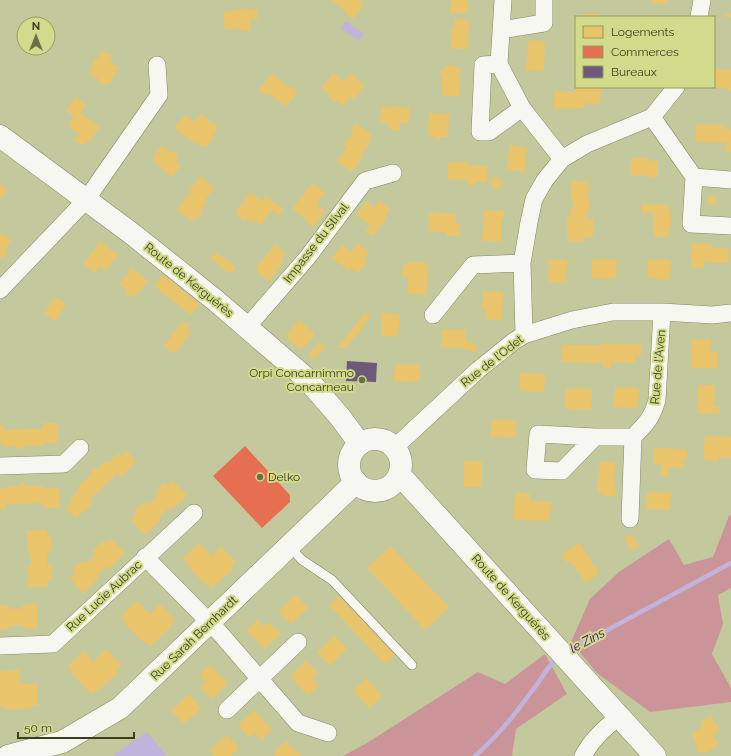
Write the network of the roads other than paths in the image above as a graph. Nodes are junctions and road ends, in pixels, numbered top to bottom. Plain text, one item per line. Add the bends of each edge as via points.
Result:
1 (503, 0) edge
2 (544, 0) edge
3 (702, 0) edge
4 (699, 16) edge
5 (502, 30) junction
6 (498, 64) junction
7 (157, 65) dead end
8 (675, 88) edge
9 (522, 108) junction
10 (652, 117) junction
11 (0, 136) edge
12 (562, 159) junction
13 (393, 173) dead end
14 (694, 178) junction
15 (731, 180) edge
16 (86, 200) junction
17 (731, 226) edge
18 (522, 263) junction
19 (0, 290) edge
20 (662, 312) junction
21 (731, 314) edge
22 (433, 315) dead end
23 (247, 328) junction
24 (524, 335) junction
25 (595, 437) dead end
26 (633, 437) junction
27 (360, 444) junction
28 (80, 448) dead end
29 (394, 448) junction
30 (0, 466) edge
31 (399, 474) junction
32 (356, 482) junction
33 (194, 513) dead end
34 (630, 519) dead end
35 (289, 546) junction
36 (145, 557) junction
37 (210, 623) junction
38 (298, 642) dead end
39 (0, 646) edge
40 (412, 665) dead end
41 (259, 678) junction
42 (228, 710) dead end
43 (619, 717) junction
44 (328, 733) dead end
45 (8, 756) edge
46 (583, 756) edge
47 (654, 756) edge

1 - 5 street
2 - 5 street via 544,22
3 - 4 street
5 - 6 street
6 - 9 street
6 - 9 street via 483,66 480,132 489,132
7 - 16 street via 159,95
8 - 10 street
9 - 12 street
10 - 12 street via 587,144
10 - 14 street
11 - 16 street, Route de Kerguérès
12 - 18 street via 534,199
13 - 23 street, Impasse du Stival via 365,181 307,258
14 - 15 street
14 - 17 street via 692,224
16 - 19 street
16 - 23 street, Route de Kerguérès via 131,233
18 - 22 street via 473,265
18 - 24 street
20 - 21 street, Rue de l'Odet
20 - 24 street, Rue de l'Odet via 613,312 572,320
20 - 26 street, Rue de l'Aven via 654,413
23 - 27 street, Route de Kerguérès via 307,379 328,401
24 - 29 street, Rue de l'Odet via 478,370
25 - 26 street
26 - 34 street
27 - 29 street via 367,440 382,440
27 - 32 street via 349,462 351,475
28 - 30 street via 64,464
29 - 31 street via 401,460
31 - 32 street via 395,482 380,491 362,488
31 - 43 street, Route de Kerguérès
32 - 35 street, Rue Sarah Bernhardt
33 - 36 street, Rue Lucie Aubrac
35 - 37 street, Rue Sarah Bernhardt
35 - 40 lane via 302,560 332,580
36 - 37 street
36 - 39 street, Rue Lucie Aubrac via 53,644
37 - 41 street
37 - 45 street, Rue Sarah Bernhardt via 120,708 62,742
38 - 41 street
41 - 42 street
41 - 44 street via 298,723
43 - 46 street via 597,735
43 - 47 street, Route de Kerguérès

